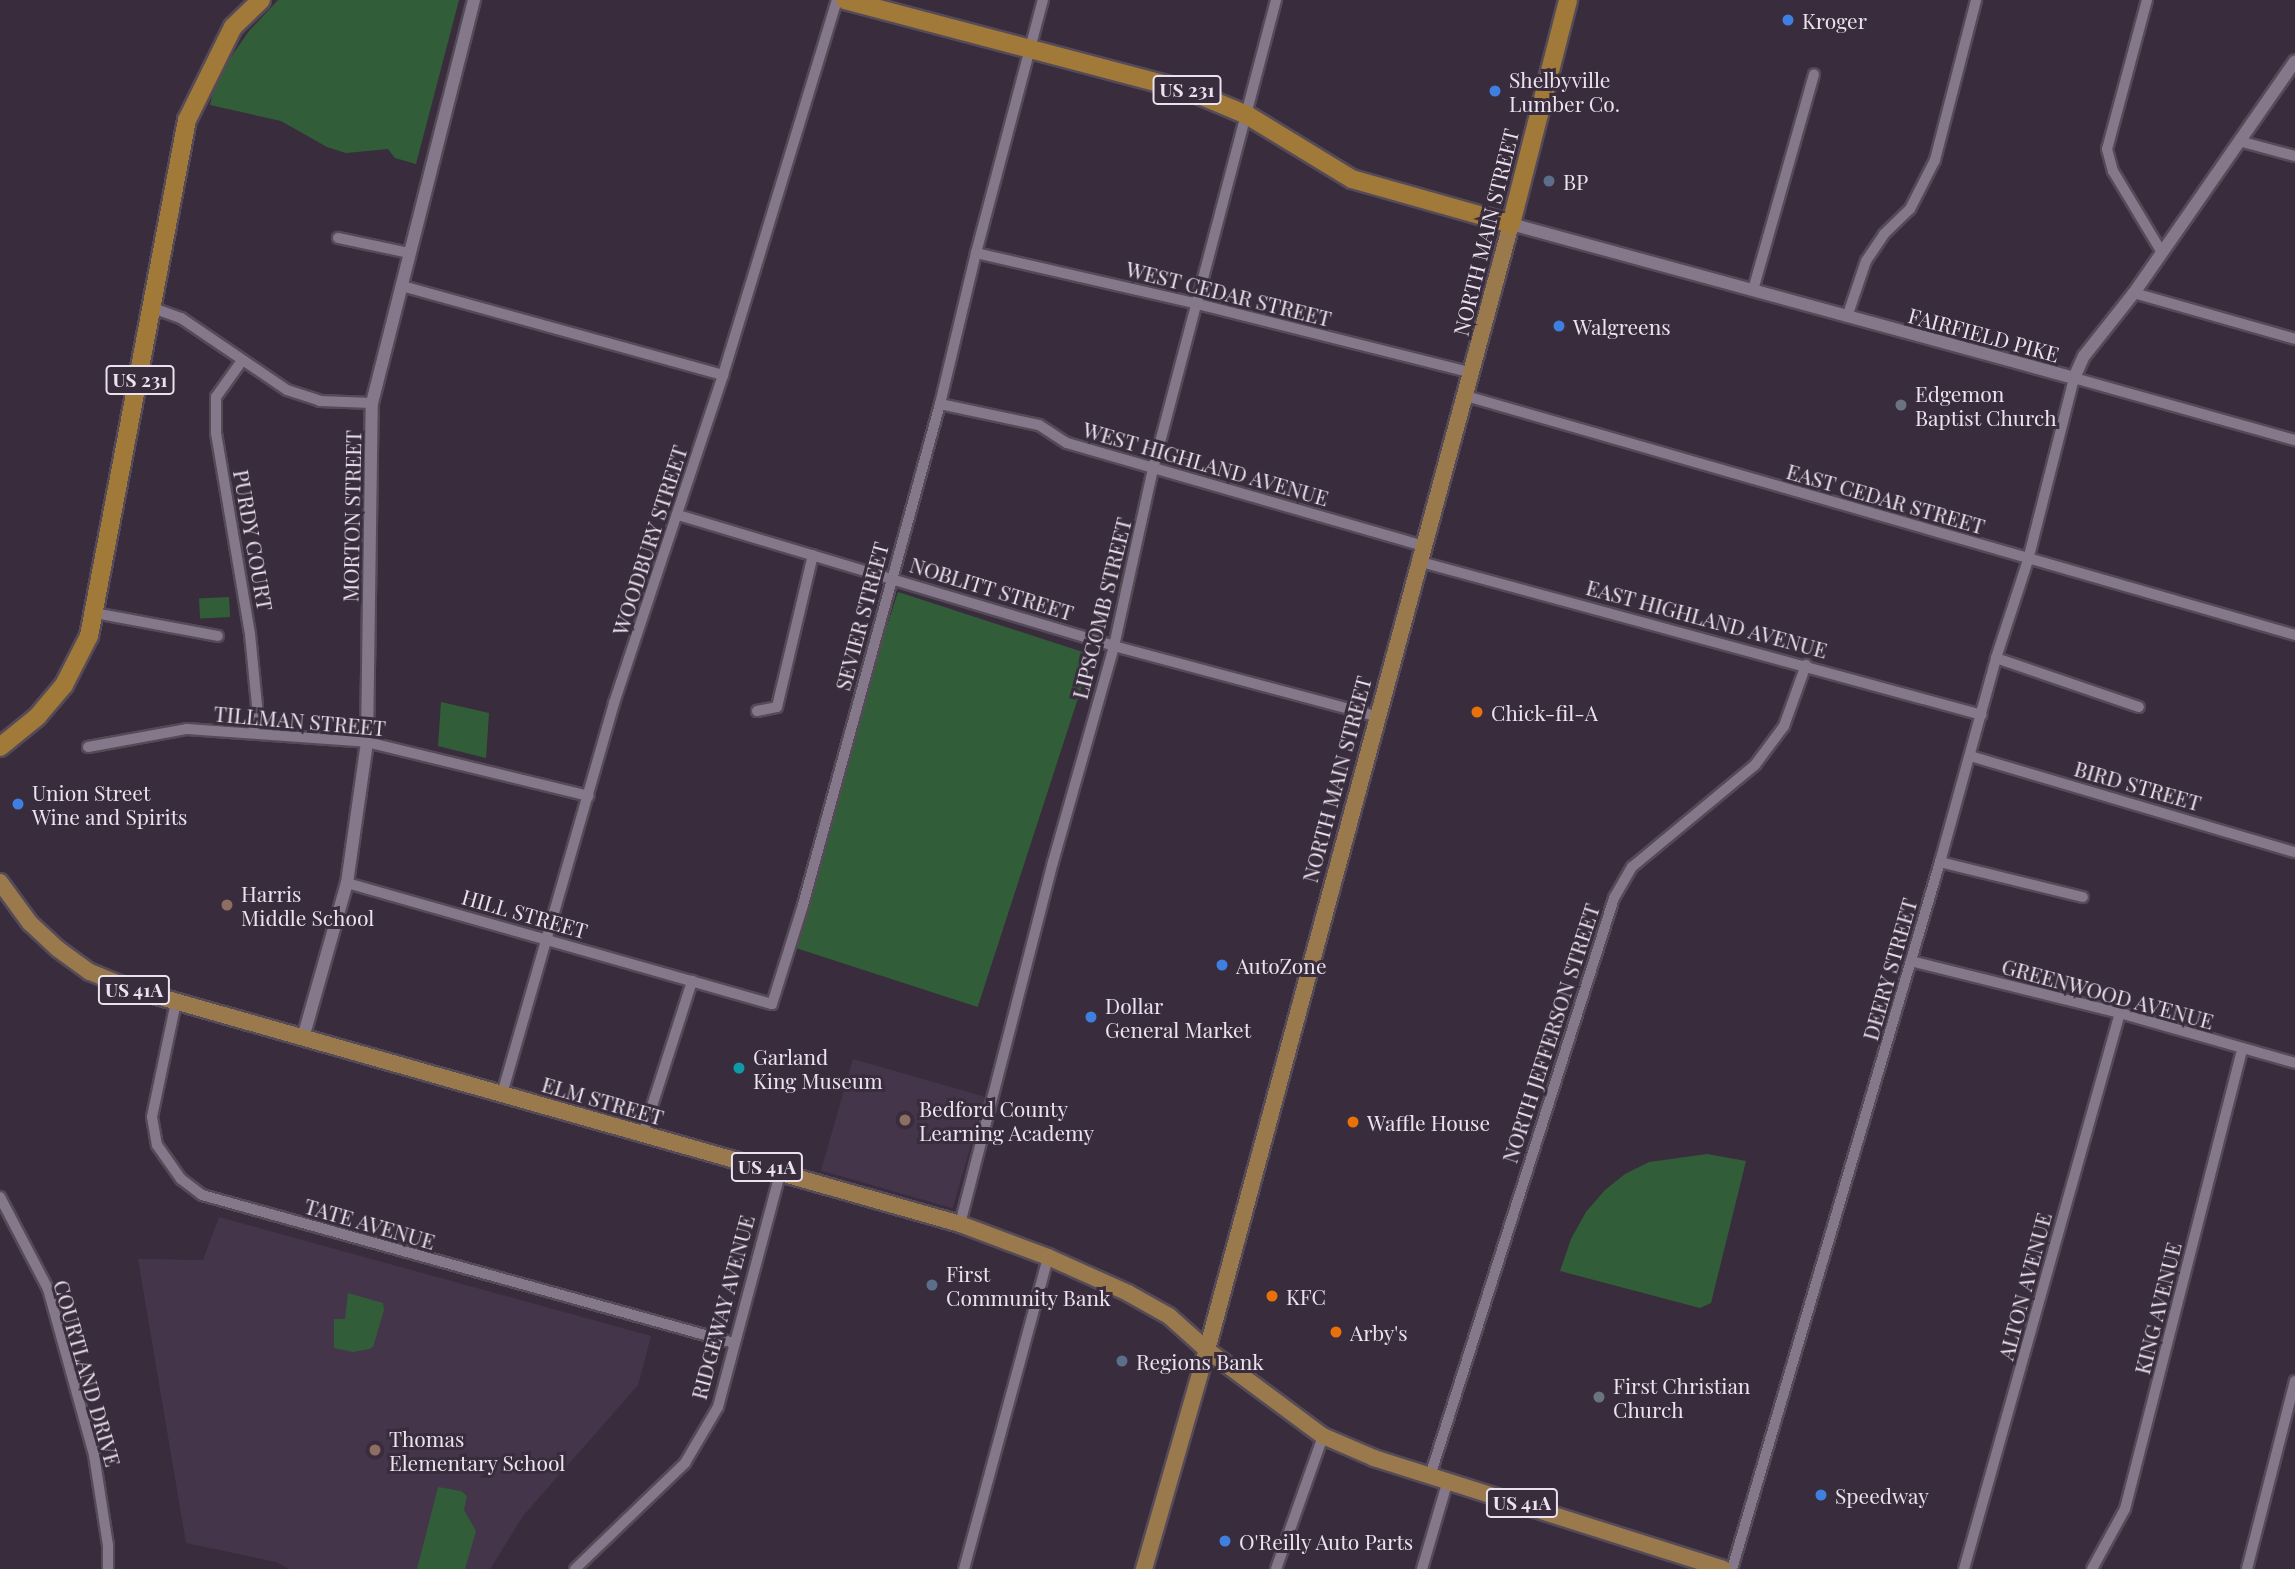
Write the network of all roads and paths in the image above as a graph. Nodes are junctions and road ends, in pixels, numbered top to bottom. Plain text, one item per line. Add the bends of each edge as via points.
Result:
1 (261, 0) edge
2 (474, 0) edge
3 (837, 0) edge
4 (845, 0) edge
5 (1043, 0) edge
6 (1276, 0) edge
7 (1568, 0) edge
8 (1976, 0) edge
9 (2147, 0) edge
10 (1032, 49) junction
11 (2295, 61) edge
12 (1814, 74) dead end
13 (1247, 115) junction
14 (2239, 141) junction
15 (2295, 156) edge
16 (1511, 224) junction
17 (338, 238) dead end
18 (2161, 251) junction
19 (409, 253) junction
20 (976, 253) junction
21 (402, 286) junction
22 (1753, 290) junction
23 (2134, 293) junction
24 (1198, 304) junction
25 (153, 308) junction
26 (1847, 317) junction
27 (2295, 339) edge
28 (242, 362) junction
29 (1473, 373) junction
30 (723, 375) junction
31 (2074, 378) junction
32 (1466, 396) junction
33 (372, 403) junction
34 (940, 404) junction
35 (2295, 440) edge
36 (1153, 469) junction
37 (678, 515) junction
38 (1423, 554) junction
39 (813, 555) junction
40 (2028, 560) junction
41 (891, 577) junction
42 (95, 613) junction
43 (2295, 635) edge
44 (218, 636) dead end
45 (1114, 646) junction
46 (1996, 659) junction
47 (1806, 665) junction
48 (2139, 707) dead end
49 (757, 712) dead end
50 (1982, 715) junction
51 (1376, 716) junction
52 (253, 733) junction
53 (367, 742) junction
54 (0, 747) edge
55 (88, 747) dead end
56 (1970, 756) junction
57 (588, 796) junction
58 (2295, 852) edge
59 (1940, 862) junction
60 (0, 882) edge
61 (347, 883) junction
62 (2083, 897) dead end
63 (549, 940) junction
64 (1911, 961) junction
65 (692, 982) junction
66 (176, 1002) junction
67 (2120, 1013) junction
68 (303, 1038) junction
69 (2242, 1050) junction
70 (2295, 1063) edge
71 (502, 1094) junction
72 (643, 1134) junction
73 (781, 1171) junction
74 (0, 1197) edge
75 (960, 1224) junction
76 (1048, 1257) junction
77 (734, 1343) junction
78 (1207, 1350) junction
79 (2295, 1381) edge
80 (1323, 1436) junction
81 (1430, 1476) junction
82 (1448, 1480) junction
83 (108, 1569) edge
84 (575, 1569) edge
85 (964, 1569) edge
86 (1144, 1569) edge
87 (1276, 1569) edge
88 (1422, 1569) edge
89 (1723, 1569) edge
90 (1732, 1569) edge
91 (1964, 1569) edge
92 (2092, 1569) edge
93 (2247, 1569) edge

1 - 25 highway, US 231 via 233,27 187,120
2 - 19 street, MORTON STREET
3 - 30 street, WOODBURY STREET
4 - 10 highway, US 231
5 - 10 street, SEVIER STREET
6 - 13 street, LIPSCOMB STREET
7 - 16 highway, NORTH MAIN STREET
8 - 26 street via 1935,160 1910,209 1884,234 1866,261
9 - 18 street via 2107,149 2113,171
10 - 13 highway, US 231 via 1192,92
10 - 20 street, SEVIER STREET
11 - 14 street, FAIRFIELD PIKE
12 - 22 street
13 - 16 highway, US 231 via 1352,179
13 - 24 street, LIPSCOMB STREET
14 - 15 street
14 - 18 street, FAIRFIELD PIKE
16 - 22 street, FAIRFIELD PIKE
16 - 29 main road, NORTH MAIN STREET
17 - 19 street
18 - 23 street, FAIRFIELD PIKE
19 - 21 street, MORTON STREET
20 - 24 street, WEST CEDAR STREET
20 - 34 street, SEVIER STREET
21 - 30 street
21 - 33 street, MORTON STREET
22 - 26 street, FAIRFIELD PIKE
23 - 27 street
23 - 31 street, FAIRFIELD PIKE via 2084,356
24 - 29 street, WEST CEDAR STREET
24 - 36 street, LIPSCOMB STREET
25 - 28 street via 181,318
25 - 42 highway, US 231
26 - 31 street, FAIRFIELD PIKE
28 - 33 street via 287,390 320,401
28 - 52 street, PURDY COURT via 216,397 216,433 252,645 257,706
29 - 32 main road, NORTH MAIN STREET
30 - 37 street, WOODBURY STREET
31 - 35 street
31 - 40 street, DEERY STREET
32 - 38 main road, NORTH MAIN STREET
32 - 40 street, EAST CEDAR STREET
33 - 53 street, MORTON STREET
34 - 36 street, WEST HIGHLAND AVENUE via 1040,425 1067,443
34 - 41 street, SEVIER STREET
36 - 38 street, WEST HIGHLAND AVENUE
36 - 45 street, LIPSCOMB STREET
37 - 39 street, NOBLITT STREET
37 - 57 street, WOODBURY STREET via 614,703
38 - 47 street, EAST HIGHLAND AVENUE
38 - 51 main road, NORTH MAIN STREET
39 - 41 street, NOBLITT STREET
39 - 49 street via 778,707
40 - 43 street, EAST CEDAR STREET
40 - 46 street, DEERY STREET
41 - 45 street, NOBLITT STREET
41 - 65 street, SEVIER STREET via 772,1004
42 - 44 street
42 - 54 highway, US 231 via 89,636 64,685 37,717
45 - 51 street, NOBLITT STREET
45 - 75 street, LIPSCOMB STREET
46 - 48 street
46 - 50 street, DEERY STREET
47 - 50 street, EAST HIGHLAND AVENUE
47 - 81 street, NORTH JEFFERSON STREET via 1784,726 1755,765 1632,867 1614,898
50 - 56 street, DEERY STREET
51 - 78 main road, NORTH MAIN STREET
52 - 53 street, TILLMAN STREET
52 - 55 street, TILLMAN STREET via 187,729
53 - 57 street, TILLMAN STREET
53 - 61 street, MORTON STREET
56 - 58 street, BIRD STREET
56 - 59 street, DEERY STREET
57 - 63 street, WOODBURY STREET
59 - 62 street
59 - 64 street, DEERY STREET
60 - 66 main road, ELM STREET / US 41A via 30,923 90,972
61 - 63 street, HILL STREET
61 - 68 street, MORTON STREET
63 - 65 street, HILL STREET
63 - 71 street, WOODBURY STREET
64 - 67 street, GREENWOOD AVENUE
64 - 90 street, DEERY STREET
65 - 72 street
66 - 68 main road, ELM STREET / US 41A
66 - 77 street, TATE AVENUE via 152,1117 157,1145 181,1178 202,1195
67 - 69 street, GREENWOOD AVENUE
67 - 91 street, ALTON AVENUE
68 - 71 main road, ELM STREET / US 41A
69 - 70 street, GREENWOOD AVENUE
69 - 92 street, KING AVENUE via 2125,1509
71 - 72 main road, ELM STREET / US 41A
72 - 73 main road, ELM STREET / US 41A
73 - 75 main road, ELM STREET / US 41A
73 - 77 street, RIDGEWAY AVENUE
74 - 83 street, COURTLAND DRIVE via 48,1289 94,1455
75 - 76 main road, ELM STREET / US 41A
76 - 78 main road, ELM STREET / US 41A via 1169,1316
76 - 85 street
77 - 84 street, RIDGEWAY AVENUE via 718,1407 685,1463
78 - 80 main road, US 41A
78 - 86 main road, NORTH MAIN STREET
79 - 93 street
80 - 81 main road, US 41A
80 - 87 street
81 - 82 main road, US 41A
82 - 88 street
82 - 89 main road, US 41A

